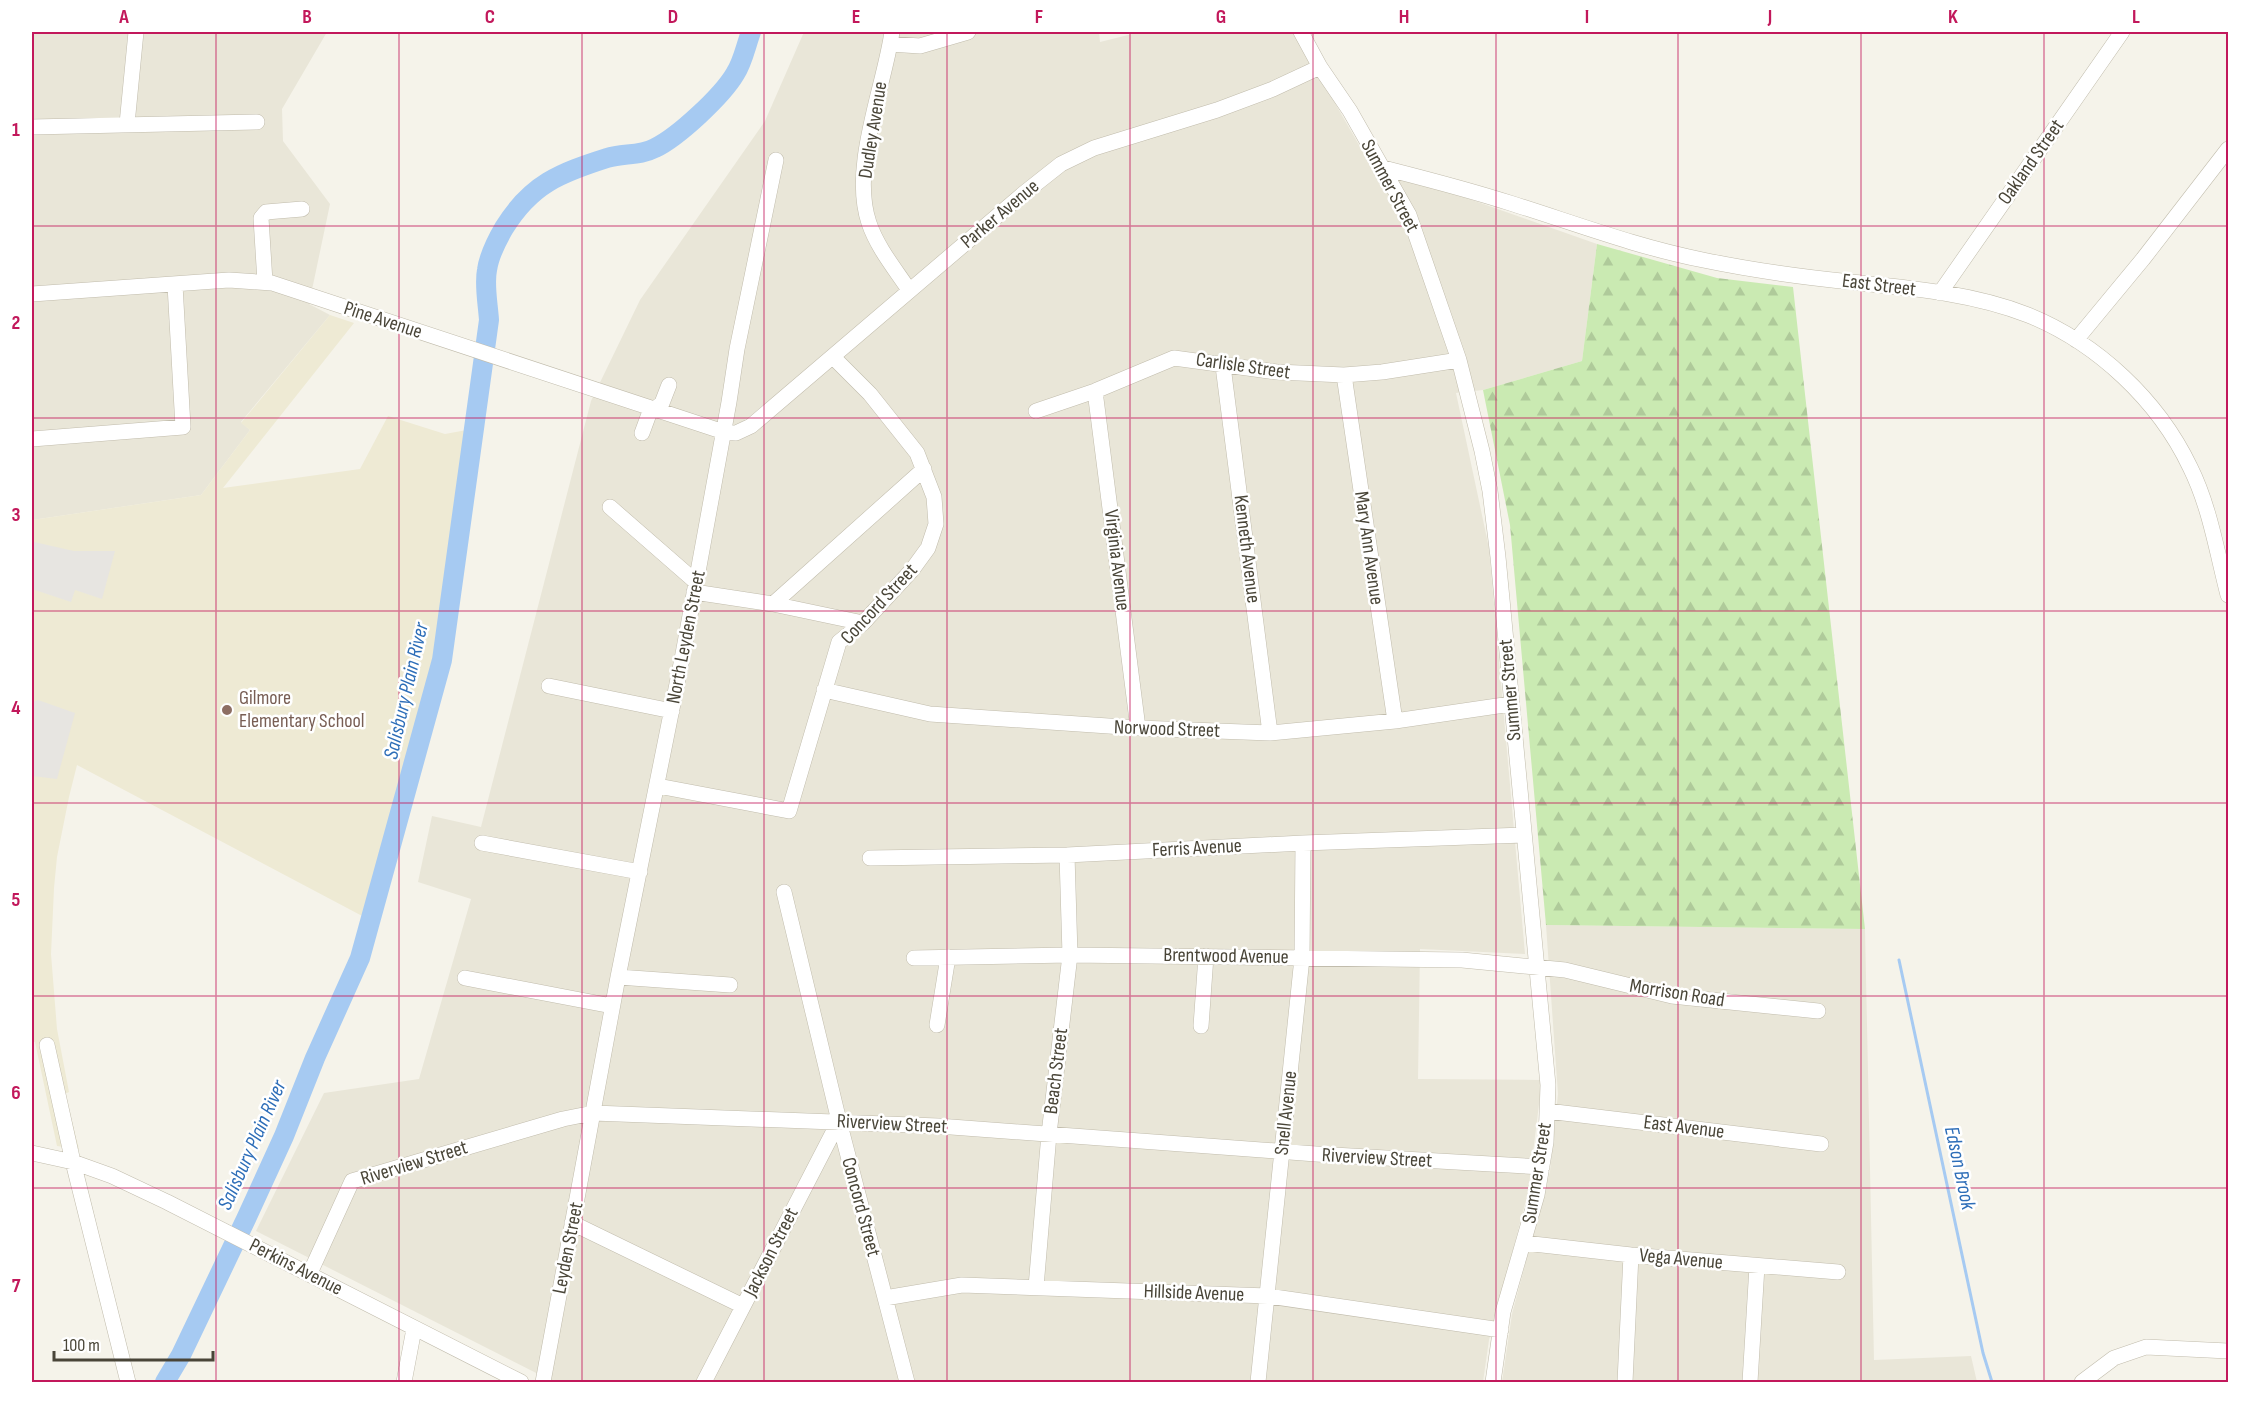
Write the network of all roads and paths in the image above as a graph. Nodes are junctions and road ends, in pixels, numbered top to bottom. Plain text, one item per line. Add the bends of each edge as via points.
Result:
1 (136, 32) edge
2 (968, 32) edge
3 (1301, 32) edge
4 (2122, 32) edge
5 (891, 38) edge
6 (1320, 67) junction
7 (257, 122) dead end
8 (127, 124) junction
9 (32, 127) edge
10 (2229, 149) edge
11 (776, 160) dead end
12 (1380, 166) junction
13 (302, 209) dead end
14 (265, 282) junction
15 (175, 285) junction
16 (909, 290) junction
17 (1940, 293) junction
18 (32, 294) edge
19 (2076, 340) junction
20 (832, 357) junction
21 (1459, 360) junction
22 (1223, 366) junction
23 (1344, 375) junction
24 (669, 385) dead end
25 (1095, 391) junction
26 (656, 409) junction
27 (1036, 411) dead end
28 (724, 432) junction
29 (642, 433) dead end
30 (32, 439) edge
31 (924, 469) junction
32 (610, 507) dead end
33 (695, 587) junction
34 (2229, 595) edge
35 (774, 604) junction
36 (863, 623) junction
37 (549, 686) dead end
38 (824, 690) junction
39 (1511, 704) junction
40 (672, 711) junction
41 (1395, 721) junction
42 (1138, 728) junction
43 (1270, 733) junction
44 (658, 786) junction
45 (1524, 835) junction
46 (482, 843) dead end
47 (1303, 843) junction
48 (1067, 855) junction
49 (870, 858) dead end
50 (640, 872) junction
51 (784, 892) dead end
52 (1070, 955) junction
53 (1206, 956) junction
54 (948, 957) junction
55 (914, 958) dead end
56 (1302, 958) junction
57 (1537, 966) junction
58 (618, 977) junction
59 (465, 978) dead end
60 (730, 985) dead end
61 (612, 1006) junction
62 (1818, 1011) dead end
63 (937, 1025) dead end
64 (1201, 1026) dead end
65 (47, 1045) dead end
66 (1547, 1111) junction
67 (593, 1113) junction
68 (839, 1121) junction
69 (1049, 1134) junction
70 (1821, 1144) dead end
71 (1281, 1152) junction
72 (32, 1153) edge
73 (73, 1162) junction
74 (1542, 1167) junction
75 (572, 1222) junction
76 (1524, 1243) junction
77 (1631, 1255) junction
78 (1757, 1266) junction
79 (1838, 1272) dead end
80 (310, 1273) junction
81 (1036, 1287) junction
82 (1268, 1296) junction
83 (885, 1298) junction
84 (743, 1306) junction
85 (414, 1329) junction
86 (1501, 1330) junction
87 (2229, 1351) edge
88 (128, 1383) edge
89 (404, 1383) edge
90 (521, 1383) edge
91 (543, 1383) edge
92 (704, 1383) edge
93 (907, 1383) edge
94 (1258, 1383) edge
95 (1493, 1383) edge
96 (1625, 1383) edge
97 (1750, 1383) edge
98 (2082, 1383) edge

1 - 8 street
2 - 5 street via 920,46
3 - 6 street, Summer Street
4 - 17 street, Oakland Street
5 - 16 street, Dudley Avenue via 867,149 865,202 873,232
6 - 12 street, Summer Street
6 - 16 street, Parker Avenue via 1217,110 1103,144 1071,158
7 - 8 street
8 - 9 street
10 - 19 street
11 - 28 street, North Leyden Street via 737,347
12 - 17 street, East Street via 1678,255 1781,273
12 - 21 street, Summer Street via 1409,215
13 - 14 street via 266,212 261,218
14 - 15 street, Pine Avenue
14 - 26 street, Pine Avenue
15 - 18 street, Pine Avenue
15 - 30 street via 183,427
16 - 20 street, Parker Avenue
17 - 19 street, East Street via 2002,306
19 - 34 street, East Street via 2134,386 2177,441 2203,500
20 - 28 street, Parker Avenue via 751,426 736,433
20 - 31 street, Concord Street via 880,406 911,445
21 - 23 street, Carlisle Street
21 - 39 street, Summer Street via 1490,491
22 - 23 street, Carlisle Street
22 - 25 street, Carlisle Street via 1174,358
22 - 43 street, Kenneth Avenue
23 - 41 street, Mary Ann Avenue
24 - 26 street
25 - 27 street, Carlisle Street
25 - 42 street, Virginia Avenue
26 - 28 street, Pine Avenue
26 - 29 street via 649,414
28 - 33 street, North Leyden Street
31 - 35 street
31 - 36 street, Concord Street via 936,506 931,540 912,570
32 - 33 street
33 - 35 street
33 - 40 street, North Leyden Street
35 - 36 street
36 - 38 street, Concord Street via 839,642
37 - 40 street
38 - 42 street, Norwood Street via 930,714
38 - 44 street, Concord Street via 789,811
39 - 41 street, Norwood Street
39 - 45 street, Summer Street
40 - 44 street, North Leyden Street
41 - 43 street, Norwood Street
42 - 43 street, Norwood Street
44 - 50 street, North Leyden Street
45 - 47 street, Ferris Avenue
45 - 57 street, Summer Street
46 - 50 street
47 - 48 street, Ferris Avenue
47 - 56 street, Snell Avenue
48 - 49 street, Ferris Avenue
48 - 52 street, Beach Street
50 - 58 street, North Leyden Street
51 - 68 street, Concord Street
52 - 53 street, Brentwood Avenue
52 - 54 street, Brentwood Avenue
52 - 69 street, Beach Street
53 - 56 street, Brentwood Avenue
53 - 64 street
54 - 55 street, Brentwood Avenue
54 - 63 street
56 - 57 street, Brentwood Avenue via 1425,958
56 - 71 street, Snell Avenue
57 - 62 street, Morrison Road via 1672,996
57 - 66 street, Summer Street
58 - 60 street
58 - 61 street, North Leyden Street
59 - 61 street
61 - 67 street, North Leyden Street
65 - 73 street
66 - 70 street, East Avenue
66 - 74 street, Summer Street
67 - 68 street, Riverview Street
67 - 75 street, Leyden Street
67 - 80 street, Riverview Street via 352,1181
68 - 69 street, Riverview Street
68 - 83 street, Concord Street
68 - 84 street, Jackson Street
69 - 71 street, Riverview Street
69 - 81 street, Beach Street
71 - 74 street, Riverview Street
71 - 82 street, Snell Avenue
72 - 73 street, Perkins Avenue
73 - 80 street, Perkins Avenue via 112,1176
73 - 88 street
74 - 76 street, Summer Street
75 - 84 street
75 - 91 street, Leyden Street
76 - 77 street, Vega Avenue
76 - 86 street, Summer Street
77 - 78 street, Vega Avenue
77 - 96 street
78 - 79 street, Vega Avenue
78 - 97 street
80 - 85 street, Perkins Avenue
81 - 82 street, Hillside Avenue
81 - 83 street, Hillside Avenue via 962,1285
82 - 86 street, Hillside Avenue
82 - 94 street, Snell Avenue
83 - 93 street, Concord Street
84 - 92 street, Jackson Street
85 - 89 street
85 - 90 street, Perkins Avenue
86 - 95 street, Summer Street
87 - 98 street via 2146,1347 2114,1358

